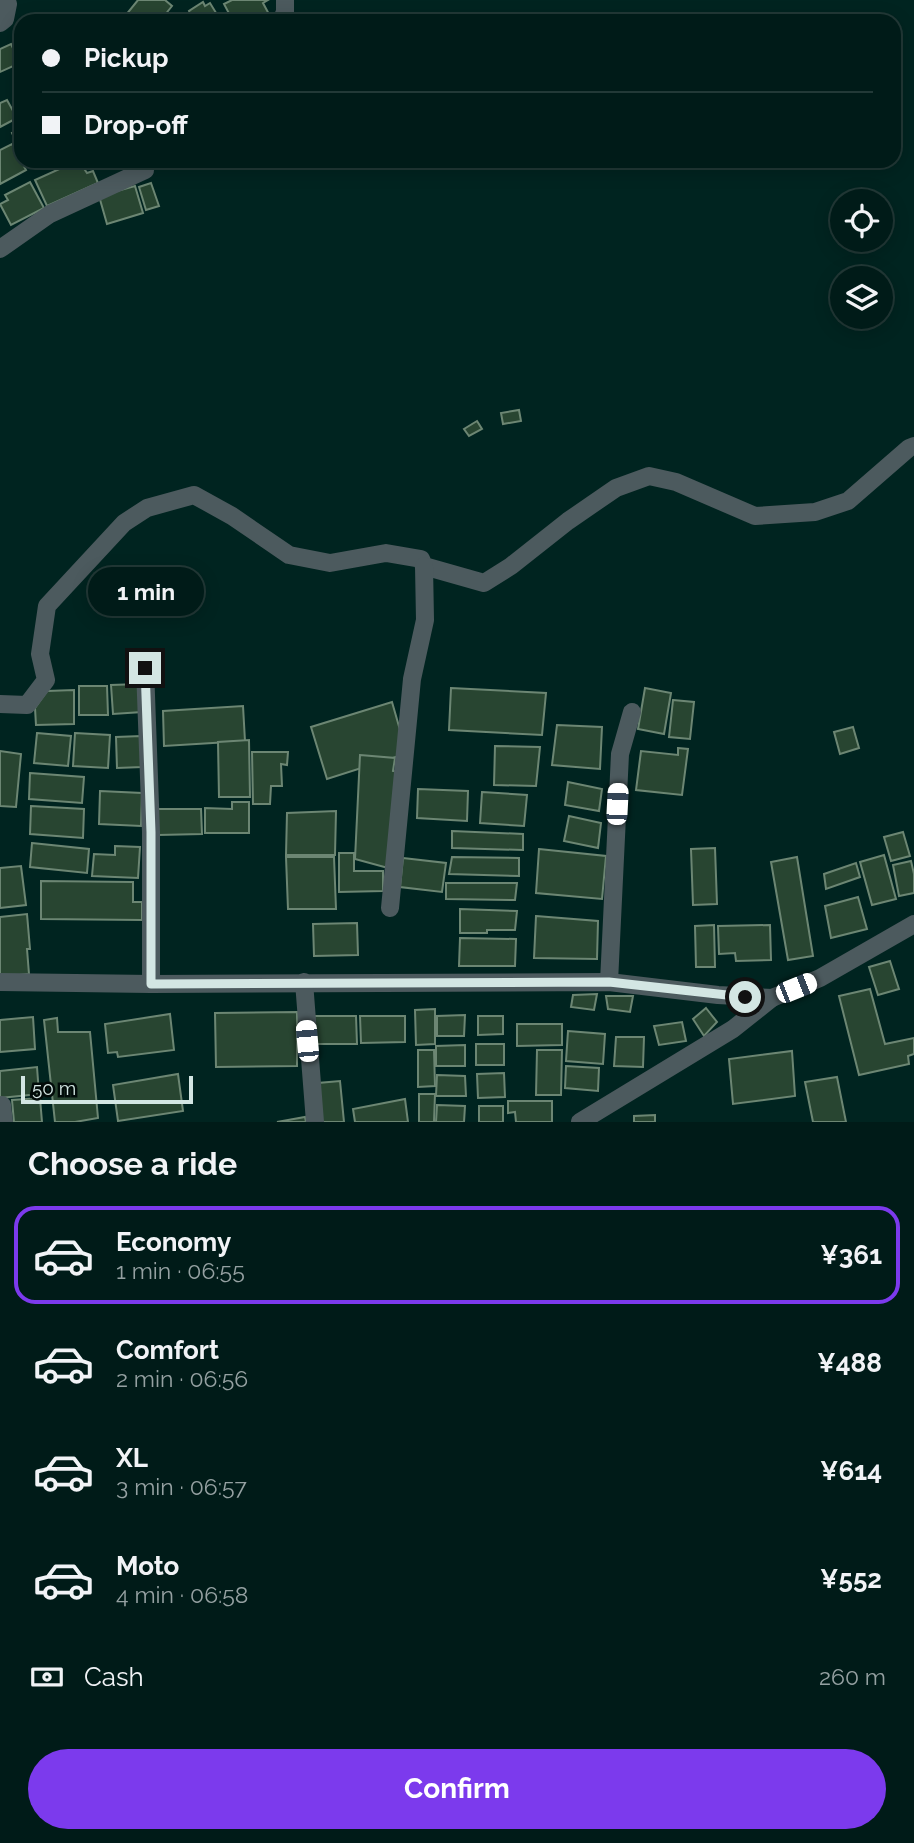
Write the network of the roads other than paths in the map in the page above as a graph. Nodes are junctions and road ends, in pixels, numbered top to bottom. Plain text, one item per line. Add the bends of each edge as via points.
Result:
1 (0, 5) edge
2 (0, 23) edge
3 (145, 168) edge
4 (0, 249) edge
5 (914, 446) edge
6 (424, 566) junction
7 (145, 668) dead end
8 (0, 704) edge
9 (632, 712) dead end
10 (390, 908) dead end
11 (914, 924) edge
12 (0, 982) edge
13 (303, 982) junction
14 (609, 982) junction
15 (151, 984) junction
16 (772, 998) junction
17 (588, 1120) edge
18 (315, 1122) edge

1 - 2 street via 8,4
3 - 4 street via 50,214
5 - 6 street via 848,501 815,512 755,516 676,482 649,476 617,488 484,583
6 - 8 street via 421,559 386,553 330,563 289,555 194,495 147,508 124,523 47,606 40,654 46,680 27,705
6 - 10 street via 425,620 412,679
7 - 15 street
9 - 14 street via 620,754
11 - 16 street via 820,978
12 - 15 street
13 - 14 street
13 - 15 street
13 - 18 street
14 - 16 street
16 - 17 street via 733,1029

